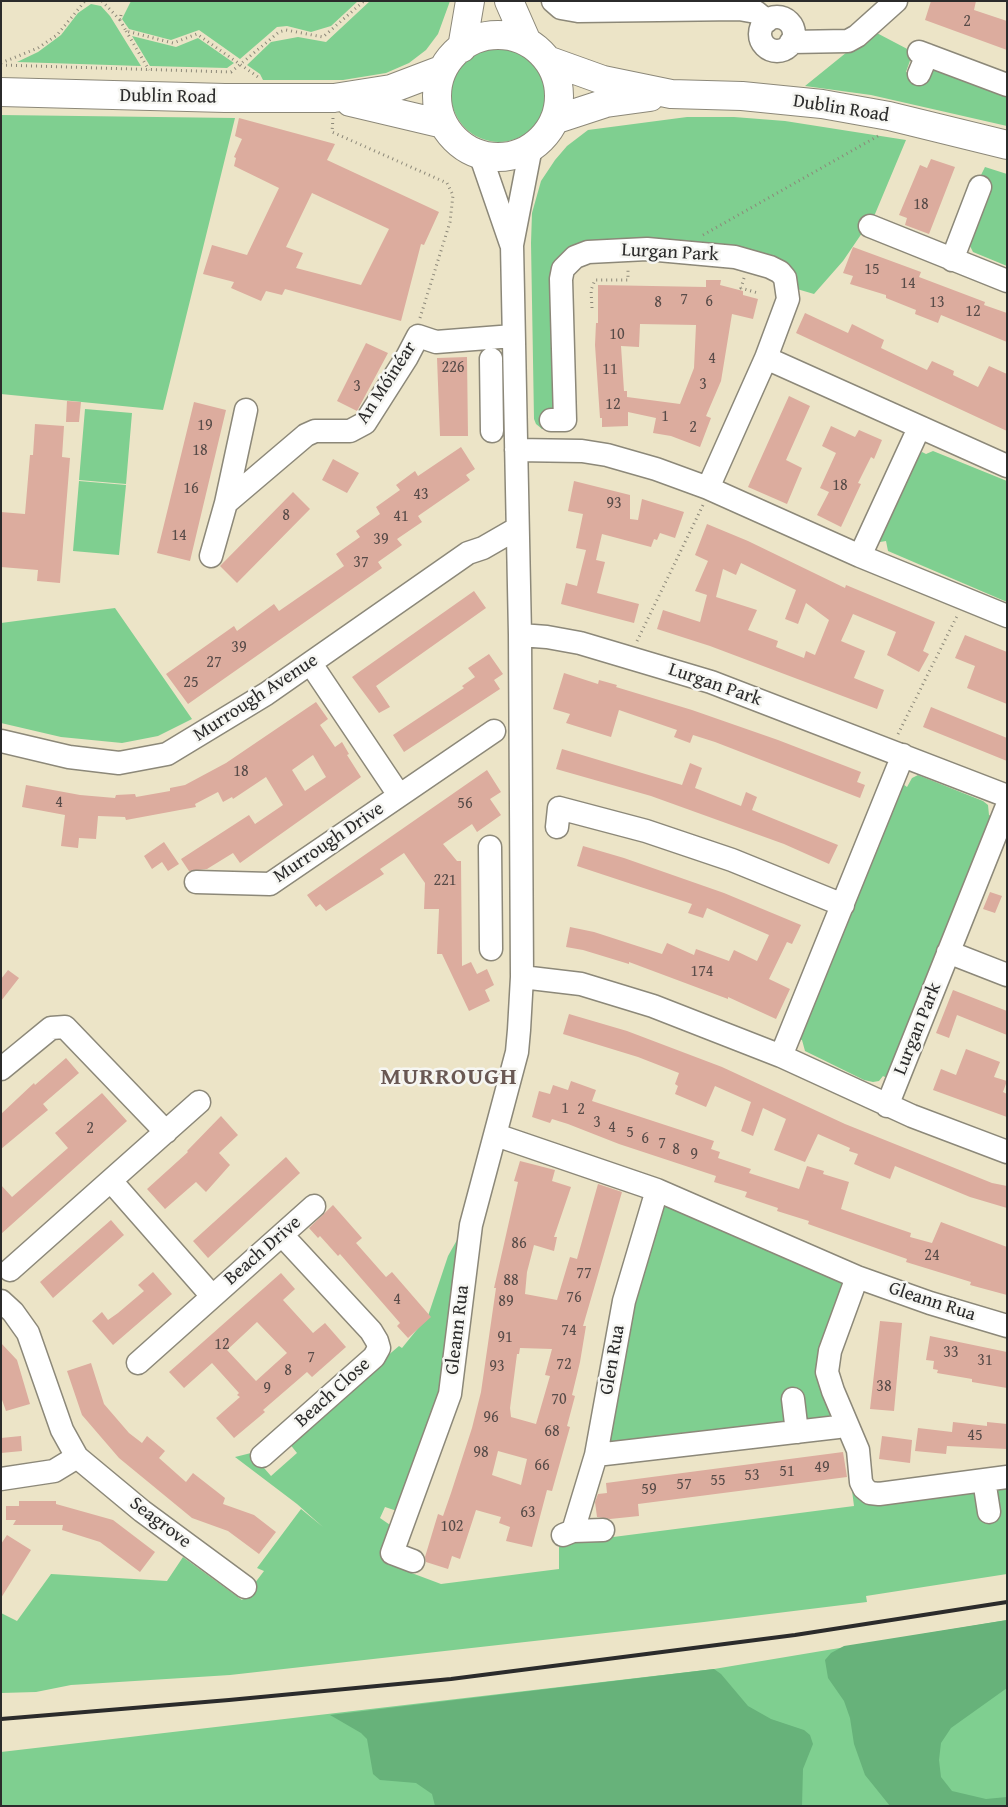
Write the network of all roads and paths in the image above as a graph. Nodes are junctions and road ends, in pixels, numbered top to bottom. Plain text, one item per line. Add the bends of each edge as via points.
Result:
1 (85, 1) edge
2 (102, 1) edge
3 (364, 1) edge
4 (470, 1) edge
5 (508, 1) edge
6 (553, 1) edge
7 (896, 1) edge
8 (122, 15) dead end
9 (120, 20) junction
10 (126, 31) junction
11 (527, 42) junction
12 (462, 48) junction
13 (922, 60) dead end
14 (550, 61) junction
15 (241, 63) junction
16 (1, 64) edge
17 (149, 70) junction
18 (441, 70) junction
19 (1007, 85) edge
20 (1, 92) edge
21 (671, 94) junction
22 (267, 98) junction
23 (334, 98) junction
24 (554, 120) junction
25 (443, 124) junction
26 (885, 132) dead end
27 (1007, 145) edge
28 (531, 147) junction
29 (480, 154) junction
30 (980, 187) dead end
31 (870, 226) dead end
32 (512, 245) junction
33 (695, 252) junction
34 (952, 260) junction
35 (628, 262) dead end
36 (746, 273) dead end
37 (1007, 281) edge
38 (758, 293) dead end
39 (592, 308) dead end
40 (418, 336) junction
41 (513, 336) junction
42 (766, 358) junction
43 (491, 359) dead end
44 (492, 407) junction
45 (516, 407) junction
46 (246, 410) dead end
47 (558, 420) dead end
48 (919, 428) junction
49 (492, 431) dead end
50 (516, 450) junction
51 (1007, 466) edge
52 (710, 489) junction
53 (226, 503) junction
54 (516, 529) junction
55 (483, 548) junction
56 (518, 553) junction
57 (211, 556) dead end
58 (860, 556) junction
59 (966, 600) junction
60 (1007, 616) edge
61 (520, 635) junction
62 (630, 657) junction
63 (311, 664) junction
64 (494, 731) dead end
65 (1, 741) edge
66 (896, 753) junction
67 (399, 795) junction
68 (1007, 796) edge
69 (1007, 806) edge
70 (558, 818) dead end
71 (490, 847) dead end
72 (491, 879) junction
73 (521, 879) junction
74 (196, 882) dead end
75 (842, 905) junction
76 (491, 949) dead end
77 (948, 952) junction
78 (1007, 975) edge
79 (522, 977) junction
80 (781, 1056) junction
81 (2, 1068) edge
82 (199, 1102) dead end
83 (887, 1106) junction
84 (166, 1132) junction
85 (496, 1135) junction
86 (1007, 1152) edge
87 (111, 1181) junction
88 (657, 1190) junction
89 (314, 1206) dead end
90 (282, 1235) junction
91 (10, 1270) dead end
92 (857, 1277) junction
93 (212, 1296) junction
94 (1, 1302) edge
95 (1007, 1326) edge
96 (138, 1362) dead end
97 (793, 1399) dead end
98 (838, 1427) dead end
99 (797, 1432) junction
100 (596, 1455) junction
101 (77, 1457) junction
102 (270, 1458) dead end
103 (1007, 1477) edge
104 (1, 1479) edge
105 (984, 1480) junction
106 (989, 1512) dead end
107 (603, 1530) dead end
108 (413, 1561) dead end
109 (244, 1587) dead end

1 - 16 path via 57,35 38,48
2 - 9 path
3 - 15 path via 326,36 319,38 283,30
4 - 12 main road
5 - 11 main road
6 - 7 street via 561,8 578,11 739,8 756,12 767,21 760,35 764,45 783,49 791,42 848,41
8 - 9 path
9 - 10 path
10 - 15 path via 172,43 197,34
10 - 17 path
11 - 12 main road via 496,37
11 - 14 main road
12 - 18 main road via 448,59
13 - 19 street
14 - 21 main road, Dublin Road via 603,80
14 - 24 main road via 558,92
15 - 17 path via 231,72
15 - 22 path via 258,77
16 - 17 path
18 - 23 main road, Dublin Road via 392,89
18 - 25 main road via 437,92
20 - 22 main road, Dublin Road
21 - 24 main road, Dublin Road via 606,103
21 - 27 main road, Dublin Road via 742,96 822,104 898,118
22 - 23 main road, Dublin Road
23 - 25 main road, Dublin Road
23 - 40 path via 332,132 447,183 453,195 452,211 419,322
24 - 28 main road via 544,136
25 - 29 main road via 462,146
26 - 33 path via 697,239
28 - 29 main road via 511,156
28 - 32 street
29 - 32 street
30 - 34 street
31 - 34 street
32 - 41 street
33 - 42 street, Lurgan Park via 756,262 776,269 785,278 788,299
33 - 47 street, Lurgan Park via 626,248 583,253 566,265 561,279
34 - 37 street
35 - 39 path via 628,280 594,280
36 - 38 path via 741,288
40 - 41 street, An Móinéar via 436,342
40 - 53 street, An Móinéar via 365,423 350,431 315,431 306,435
41 - 45 street
42 - 48 street
42 - 52 street, Lurgan Park
43 - 44 street
44 - 45 street
44 - 49 street
45 - 50 street
46 - 53 street
48 - 51 street
48 - 58 street
50 - 52 street via 557,449 607,455
50 - 54 street
52 - 58 street
52 - 62 path
53 - 57 street
54 - 55 street, Murrough Avenue
54 - 56 street
55 - 56 street
55 - 63 street, Murrough Avenue via 468,553 411,590
56 - 61 street
58 - 59 street
59 - 60 street
59 - 66 path
61 - 62 street, Lurgan Park via 556,638
61 - 73 street
62 - 66 street, Lurgan Park via 739,692
63 - 65 street, Murrough Avenue via 211,729 167,754 152,758 119,763 69,757
63 - 67 street, Murrough Drive
64 - 67 street, Murrough Drive
66 - 68 street, Lurgan Park
66 - 75 street
67 - 74 street, Murrough Drive via 270,884
69 - 77 street, Lurgan Park
70 - 75 street via 680,842
71 - 72 street
72 - 73 street
72 - 76 street
73 - 79 street
75 - 80 street
77 - 78 street
77 - 83 street, Lurgan Park
79 - 80 street via 568,982 616,994
79 - 85 street, Gleann Rua via 517,1052
80 - 83 street
81 - 84 street via 37,1038 57,1026 71,1032
82 - 84 street
83 - 86 street
84 - 87 street
85 - 88 street, Gleann Rua
85 - 108 street, Gleann Rua via 471,1225 450,1394 396,1518 392,1553
87 - 91 street
87 - 93 street, Beach Drive
88 - 92 street, Gleann Rua
88 - 100 street, Glen Rua via 624,1301
89 - 90 street, Beach Drive
90 - 93 street, Beach Drive
90 - 102 street, Beach Close via 371,1331 379,1348 374,1357
92 - 95 street, Gleann Rua
92 - 105 street via 830,1351 827,1372 858,1450 864,1488 879,1494
93 - 96 street, Beach Drive
94 - 101 street, Seagrove via 14,1312 28,1333 62,1430
97 - 99 street
98 - 99 street
99 - 100 street
100 - 107 street, Glen Rua via 568,1533
101 - 104 street via 54,1471
101 - 109 street, Seagrove
103 - 105 street
105 - 106 street

